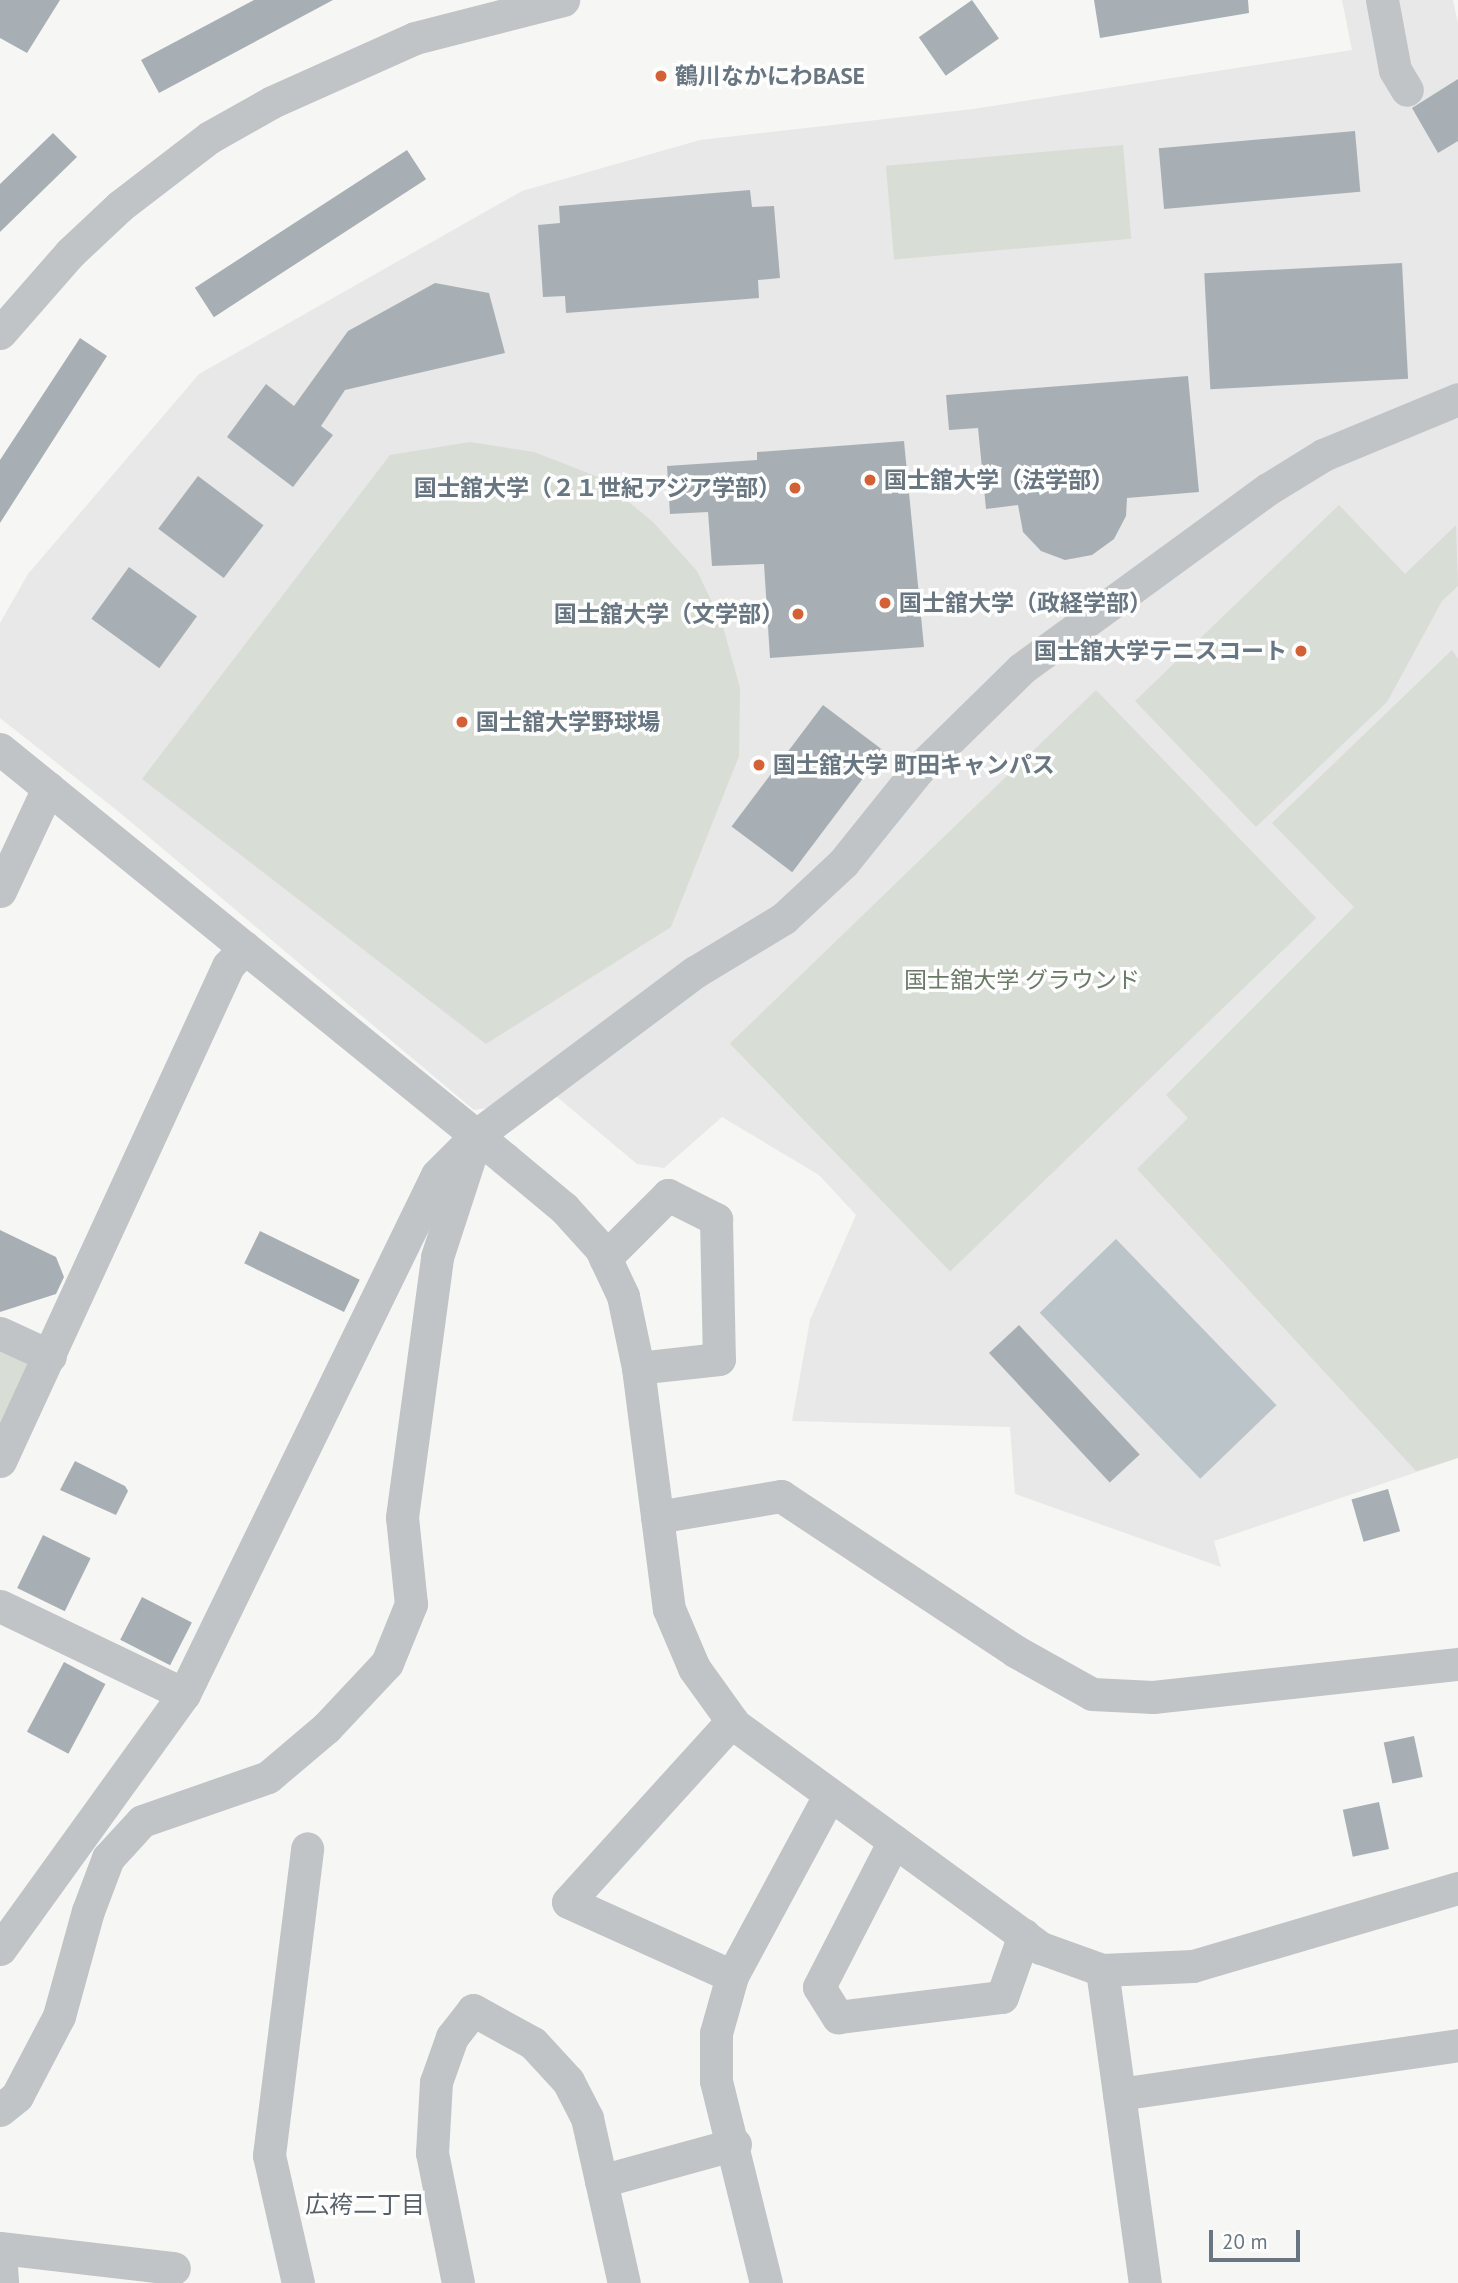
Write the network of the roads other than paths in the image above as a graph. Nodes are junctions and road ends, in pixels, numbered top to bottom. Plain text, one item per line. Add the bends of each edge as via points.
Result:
1 (563, 0) edge
2 (1382, 0) edge
3 (1407, 90) dead end
4 (0, 333) edge
5 (1458, 399) edge
6 (0, 749) edge
7 (48, 788) junction
8 (0, 891) edge
9 (245, 947) junction
10 (477, 1135) junction
11 (606, 1258) junction
12 (0, 1333) edge
13 (50, 1356) junction
14 (638, 1368) junction
15 (0, 1461) edge
16 (657, 1517) junction
17 (0, 1606) edge
18 (1458, 1664) edge
19 (184, 1694) junction
20 (732, 1720) junction
21 (829, 1796) junction
22 (894, 1841) junction
23 (307, 1848) dead end
24 (1458, 1888) edge
25 (1024, 1935) junction
26 (0, 1950) edge
27 (1102, 1970) junction
28 (732, 1976) junction
29 (1458, 2045) edge
30 (1119, 2094) junction
31 (0, 2110) edge
32 (735, 2144) junction
33 (601, 2181) junction
34 (0, 2250) edge
35 (174, 2268) dead end
36 (2, 2283) edge
37 (298, 2283) edge
38 (457, 2283) edge
39 (624, 2283) edge
40 (766, 2283) edge
41 (1145, 2283) edge

1 - 4 street via 415,38 272,102 210,137 110,216
2 - 3 street via 1395,70
5 - 10 street via 1323,455 1268,489 1021,669 917,771 843,863 784,918 695,972
6 - 7 street
7 - 8 street
7 - 9 street
9 - 10 street
9 - 13 street via 228,966
10 - 11 street via 564,1208
10 - 19 street via 437,1175
10 - 31 street via 437,1257 402,1517 411,1604 387,1663 326,1728 268,1777 142,1821 108,1858 88,1911 60,2016 17,2096
11 - 14 street via 623,1296
11 - 14 street via 668,1195 716,1219 719,1359
12 - 13 street
13 - 15 street
14 - 16 street
16 - 18 street via 781,1496 1014,1651 1092,1695 1153,1697
16 - 20 street via 670,1609 694,1668
17 - 19 street
19 - 26 street
20 - 21 street
20 - 28 street via 568,1902
21 - 22 street
21 - 28 street
22 - 25 street
22 - 25 street via 819,1987 838,2017 1002,1997
23 - 37 street via 269,2155
24 - 27 street via 1193,1966
25 - 27 street via 1041,1948
27 - 30 street
28 - 32 street via 716,2033 716,2081
29 - 30 street
30 - 41 street
32 - 33 street
32 - 40 street
33 - 38 street via 587,2118 568,2081 533,2043 473,2010 452,2037 435,2094 432,2153
33 - 39 street
34 - 35 street
34 - 36 street

